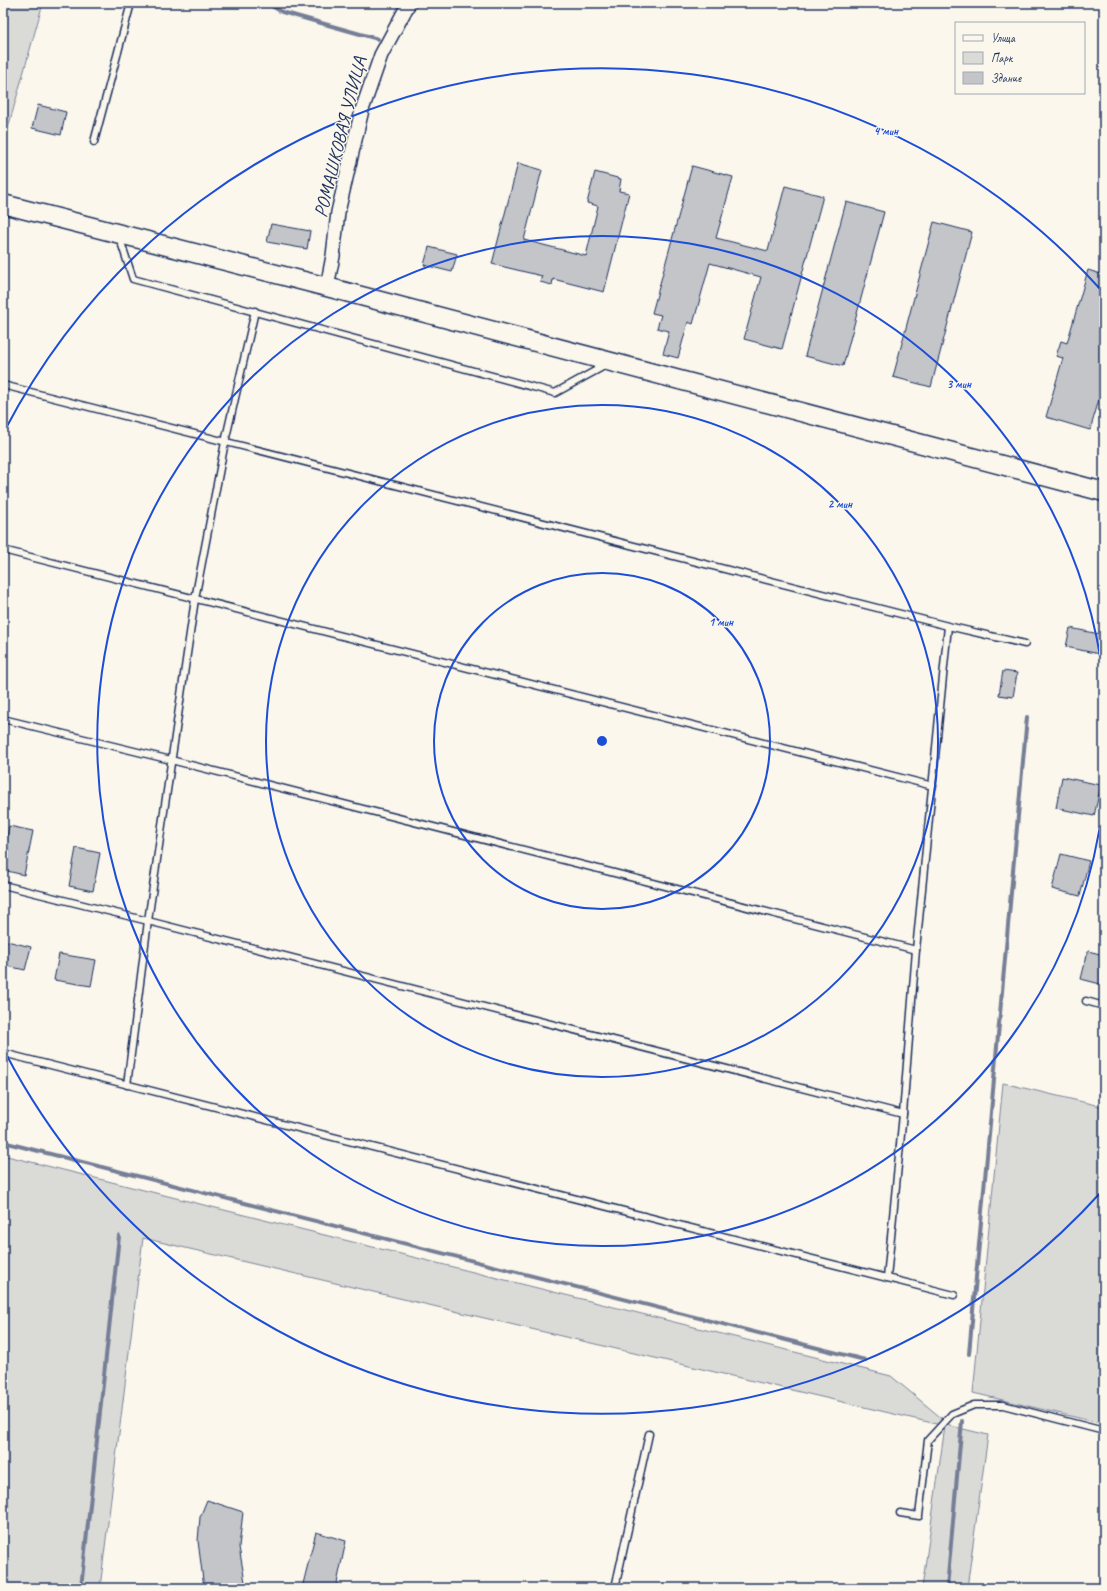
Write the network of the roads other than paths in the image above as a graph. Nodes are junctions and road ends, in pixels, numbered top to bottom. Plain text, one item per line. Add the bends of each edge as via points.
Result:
1 (131, 3) edge
2 (409, 3) edge
3 (94, 142) dead end
4 (3, 204) edge
5 (118, 234) junction
6 (327, 287) junction
7 (255, 311) junction
8 (611, 362) junction
9 (3, 385) edge
10 (225, 442) junction
11 (1104, 492) edge
12 (3, 550) edge
13 (195, 599) junction
14 (948, 626) junction
15 (1025, 644) dead end
16 (3, 718) edge
17 (171, 760) junction
18 (932, 786) junction
19 (3, 886) edge
20 (148, 921) junction
21 (916, 950) junction
22 (1086, 1001) dead end
23 (1104, 1006) edge
24 (3, 1053) edge
25 (128, 1085) junction
26 (903, 1114) junction
27 (887, 1278) junction
28 (954, 1295) dead end
29 (1104, 1431) edge
30 (649, 1434) dead end
31 (900, 1513) dead end
32 (616, 1588) edge

1 - 3 lane
2 - 6 street, РОМАШКОВАЯ УЛИЦА via 380,55 362,110 338,212
4 - 5 street
5 - 6 street
5 - 7 lane via 133,279
6 - 8 street
7 - 8 lane via 554,393
7 - 10 lane
8 - 11 street
9 - 10 lane
10 - 13 lane
10 - 14 lane
12 - 13 lane
13 - 17 lane
13 - 18 lane
14 - 15 lane
14 - 18 lane
16 - 17 lane
17 - 20 lane
17 - 21 lane
18 - 21 lane
19 - 20 lane
20 - 25 lane
20 - 26 lane
21 - 26 lane
22 - 23 lane
24 - 25 lane
25 - 27 lane
26 - 27 lane
27 - 28 lane
29 - 31 lane via 1002,1405 974,1405 952,1414 928,1440 919,1516
30 - 32 lane

